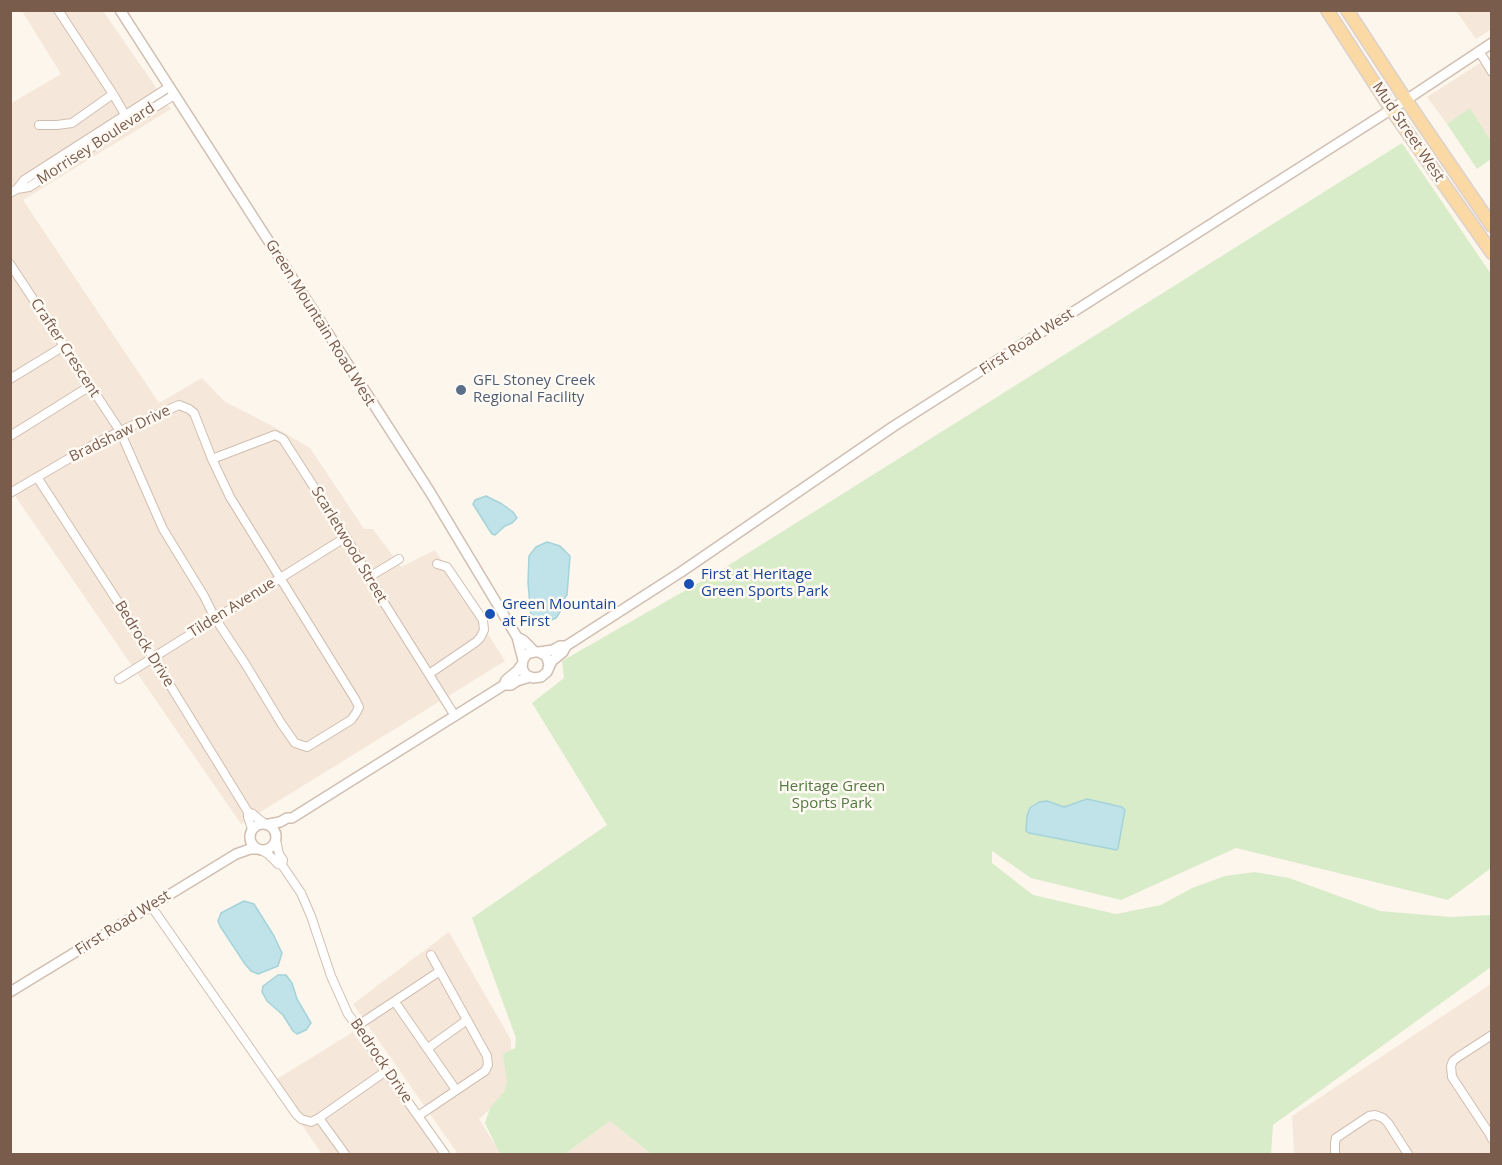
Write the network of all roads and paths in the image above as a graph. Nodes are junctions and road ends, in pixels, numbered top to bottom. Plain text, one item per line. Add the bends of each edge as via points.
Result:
1 (58, 10) edge
2 (120, 10) edge
3 (1327, 10) edge
4 (1347, 10) edge
5 (1491, 43) edge
6 (1479, 51) junction
7 (1491, 72) edge
8 (171, 91) junction
9 (113, 94) junction
10 (1406, 100) junction
11 (1391, 109) junction
12 (127, 118) junction
13 (39, 125) dead end
14 (14, 191) edge
15 (1491, 226) edge
16 (1491, 253) edge
17 (10, 264) edge
18 (64, 346) junction
19 (10, 379) edge
20 (90, 386) junction
21 (120, 431) junction
22 (10, 436) edge
23 (212, 459) junction
24 (37, 477) junction
25 (10, 493) edge
26 (346, 537) junction
27 (399, 559) dead end
28 (437, 564) dead end
29 (369, 577) junction
30 (280, 578) junction
31 (215, 618) junction
32 (517, 637) junction
33 (566, 646) junction
34 (537, 652) junction
35 (154, 658) junction
36 (522, 662) junction
37 (548, 668) junction
38 (429, 674) junction
39 (530, 677) junction
40 (119, 679) dead end
41 (504, 685) junction
42 (455, 716) junction
43 (248, 812) junction
44 (292, 818) junction
45 (266, 824) junction
46 (250, 833) junction
47 (276, 838) junction
48 (259, 849) junction
49 (236, 854) junction
50 (282, 865) junction
51 (151, 906) junction
52 (431, 955) dead end
53 (440, 971) junction
54 (10, 993) edge
55 (395, 1002) junction
56 (468, 1020) junction
57 (357, 1026) junction
58 (1491, 1035) edge
59 (428, 1048) junction
60 (386, 1071) junction
61 (456, 1090) junction
62 (418, 1116) junction
63 (319, 1118) junction
64 (1491, 1139) edge
65 (345, 1155) edge
66 (445, 1155) edge
67 (1335, 1155) edge
68 (1408, 1155) edge

1 - 9 street
2 - 8 street, Green Mountain Road West
3 - 11 main road, Mud Street West
4 - 10 main road, Mud Street West
5 - 6 street, First Road West
6 - 7 street
6 - 10 street, First Road West
8 - 12 street, Morrisey Boulevard
8 - 32 street, Green Mountain Road West via 429,492
9 - 12 street
9 - 13 street via 72,123
10 - 11 street, First Road West
10 - 15 main road, Mud Street West
11 - 16 main road, Mud Street West
11 - 33 street, First Road West via 894,426
12 - 14 street, Morrisey Boulevard via 29,187
17 - 18 street, Crafter Crescent
18 - 19 street
18 - 20 street, Crafter Crescent
20 - 21 street, Crafter Crescent
20 - 22 street
21 - 23 street, Bradshaw Drive via 178,405 194,413
21 - 24 street, Bradshaw Drive
21 - 31 street, Crafter Crescent via 163,529
23 - 26 street, Scarletwood Street via 275,435 283,439
23 - 30 street, Bradshaw Drive
24 - 25 street, Bradshaw Drive
24 - 35 street, Bedrock Drive
26 - 29 street, Scarletwood Street
26 - 30 street, Tilden Avenue
27 - 29 street
28 - 38 street via 447,567 483,620 484,630 476,642
29 - 38 street, Scarletwood Street
30 - 31 street, Tilden Avenue
30 - 31 street, Bradshaw Drive via 359,707 351,720 307,747 295,743
31 - 35 street, Tilden Avenue
32 - 34 street, Green Mountain Road West
32 - 36 street, Green Mountain Road West
33 - 34 street, First Road West
33 - 37 street, First Road West
34 - 36 street via 528,654
34 - 37 street via 546,656
35 - 40 street, Tilden Avenue
35 - 43 street, Bedrock Drive
36 - 39 street
36 - 41 street, First Road West
37 - 39 street via 541,677
38 - 42 street, Scarletwood Street
39 - 41 street, First Road West
41 - 42 street, First Road West
42 - 44 street, First Road West
43 - 45 street, Bedrock Drive
43 - 46 street, Bedrock Drive
44 - 45 street, First Road West
44 - 47 street, First Road West
45 - 46 street, First Road West via 255,825
45 - 47 street via 272,827
46 - 48 street via 253,846
46 - 49 street, First Road West
47 - 48 street, First Road West via 270,848
47 - 50 street, Bedrock Drive
48 - 49 street, First Road West
48 - 50 street, Bedrock Drive
49 - 51 street, First Road West
50 - 57 street, Bedrock Drive via 301,893 334,983
51 - 54 street, First Road West
51 - 63 street via 296,1114 311,1122
52 - 53 street
53 - 55 street
53 - 56 street
55 - 57 street
55 - 59 street
56 - 59 street
56 - 61 street via 488,1056 488,1065
57 - 60 street, Bedrock Drive
58 - 64 street via 1451,1066 1452,1077
59 - 61 street
60 - 62 street, Bedrock Drive
60 - 63 street
61 - 62 street
62 - 66 street, Bedrock Drive
63 - 65 street
67 - 68 street via 1336,1138 1375,1115 1388,1123

